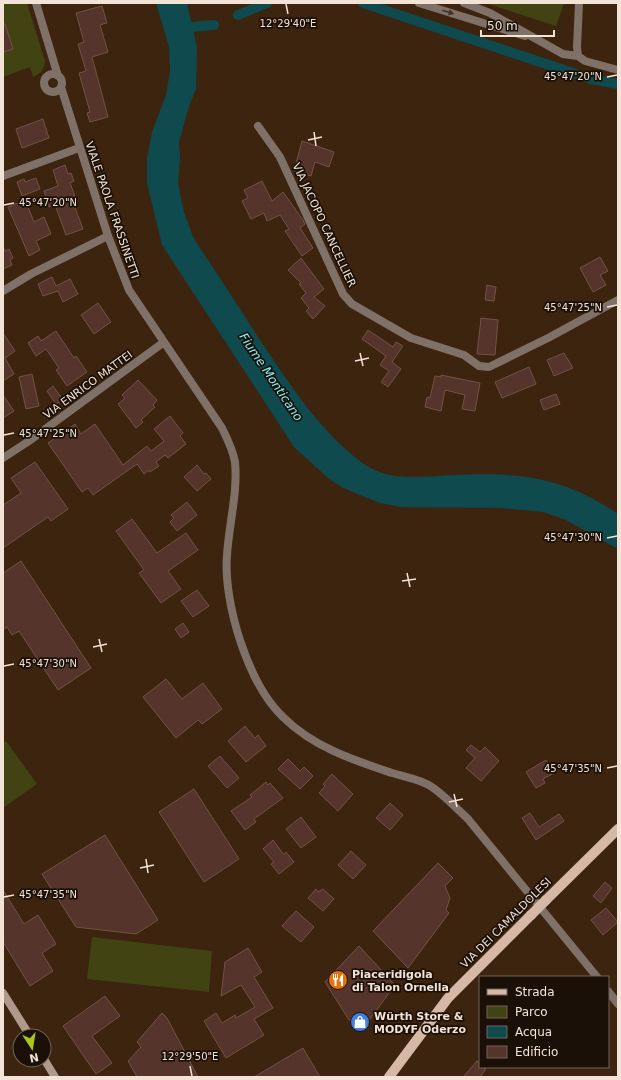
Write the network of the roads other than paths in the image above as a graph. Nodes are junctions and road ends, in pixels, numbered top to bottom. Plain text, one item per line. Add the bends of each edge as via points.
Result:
1 (36, 3) edge
2 (419, 3) edge
3 (464, 3) edge
4 (579, 3) edge
5 (487, 11) junction
6 (477, 21) junction
7 (540, 41) junction
8 (578, 56) junction
9 (618, 70) edge
10 (54, 75) junction
11 (60, 87) junction
12 (52, 92) junction
13 (63, 100) junction
14 (258, 126) dead end
15 (79, 148) junction
16 (3, 176) edge
17 (108, 236) junction
18 (3, 291) edge
19 (618, 300) edge
20 (164, 342) junction
21 (3, 458) edge
22 (618, 829) edge
23 (596, 976) edge
24 (609, 992) edge
25 (3, 993) edge
26 (618, 1004) edge
27 (25, 1028) edge
28 (50, 1068) edge
29 (55, 1077) edge
30 (389, 1077) edge

1 - 10 street via 52,56
2 -> 6 street
3 - 5 street
4 - 8 street
5 - 6 street via 482,19
5 - 7 street
6 - 7 street
7 - 8 street via 563,54
8 - 9 street via 585,62
10 - 11 street via 61,81
10 - 12 street via 46,78 44,83
11 - 12 street
11 - 13 street, VIALE PAOLA FRASSINETTI
12 - 13 street
13 - 15 street, VIALE PAOLA FRASSINETTI
14 - 19 street, VIA JACOPO CANCELLIER via 280,157 343,294 352,304 411,338 464,355 479,366 489,367
15 - 16 street
15 - 17 street, VIALE PAOLA FRASSINETTI
17 - 18 street via 31,274
17 - 20 street, VIALE PAOLA FRASSINETTI via 129,290
20 - 21 street, VIA ENRICO MATTEI
20 - 23 street, VIALE PAOLA FRASSINETTI via 222,428 235,461 227,557 229,589 243,647 267,699 283,718 305,736 331,751 415,779 431,786 449,800 468,819
22 - 30 main road, VIA DEI CAMALDOLESI, bridge via 448,998
24 - 26 street
25 - 27 main road
28 - 29 main road

